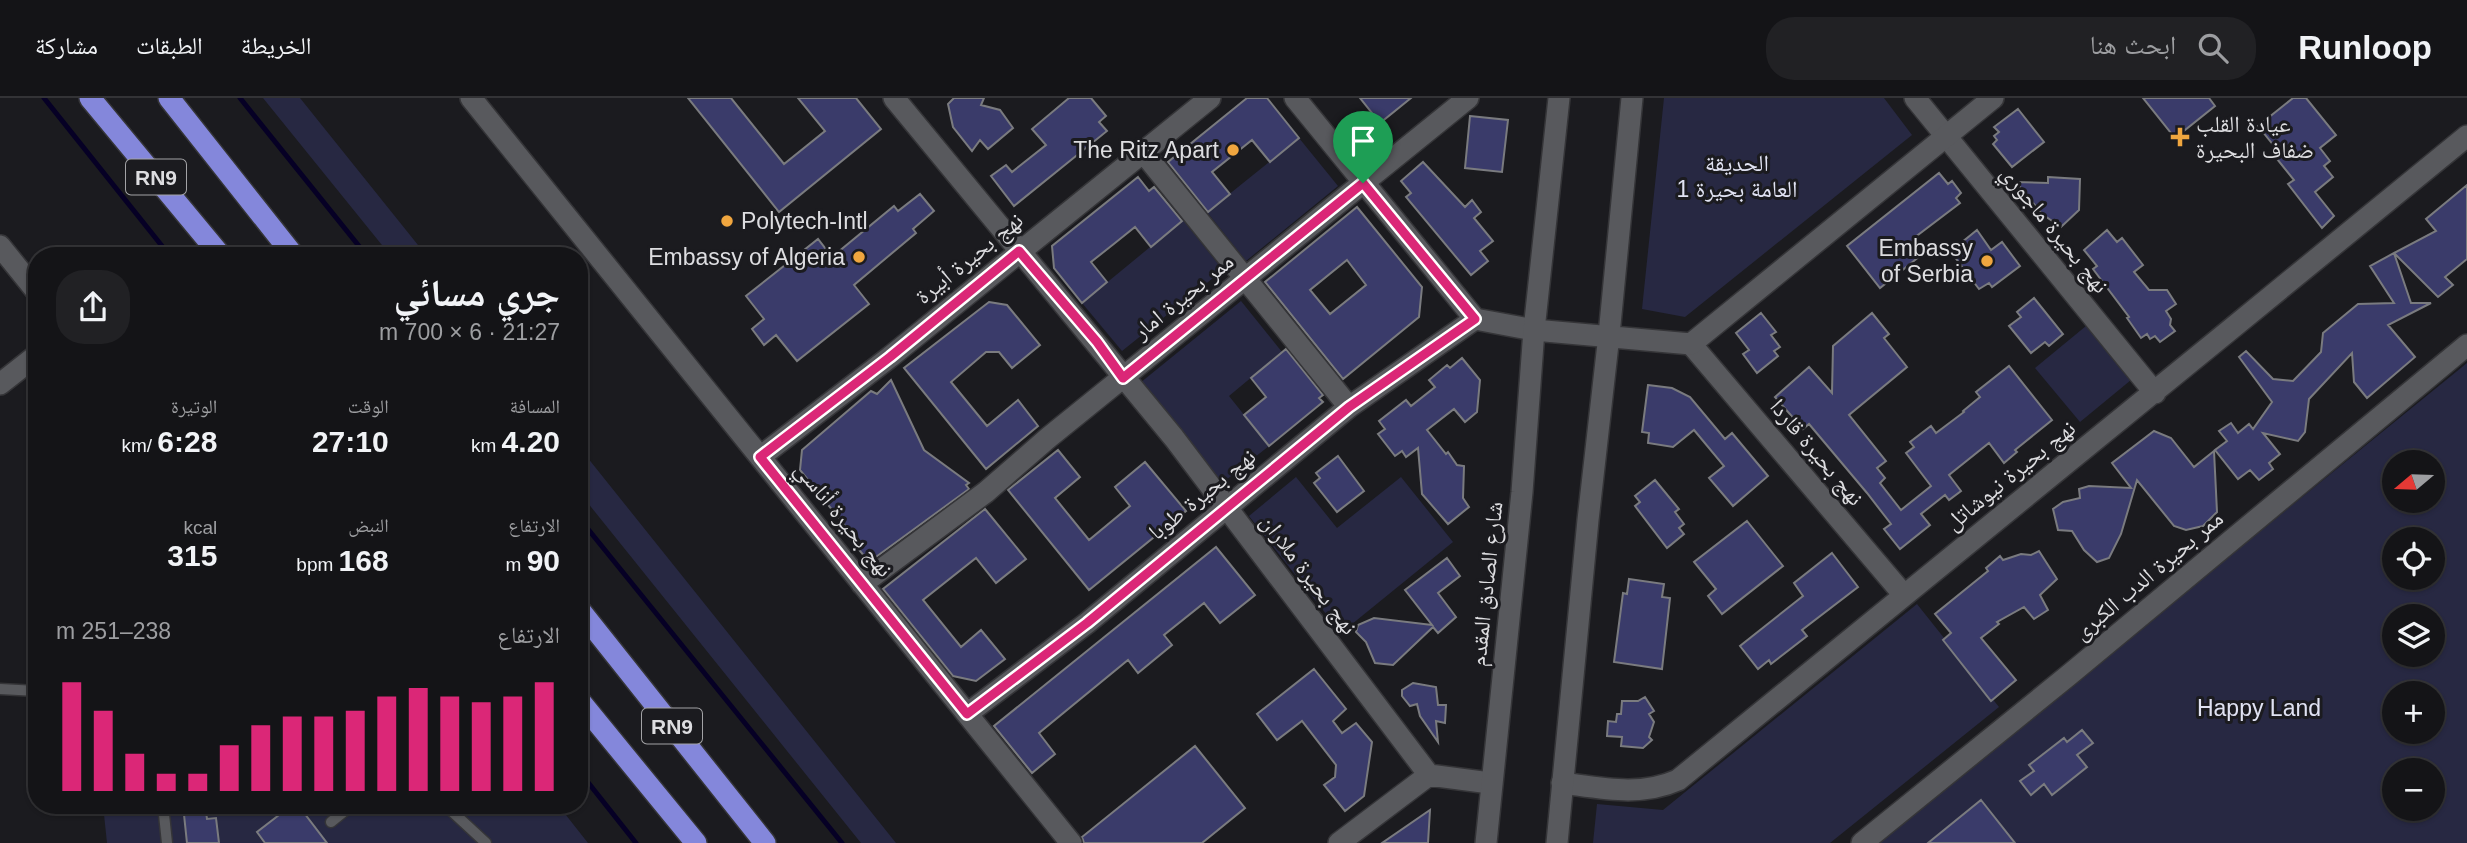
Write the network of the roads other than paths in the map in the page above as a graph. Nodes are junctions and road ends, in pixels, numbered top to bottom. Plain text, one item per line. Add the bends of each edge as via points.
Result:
1 (90, 98) edge
2 (169, 98) edge
3 (471, 98) edge
4 (894, 98) edge
5 (1210, 98) edge
6 (1295, 98) edge
7 (1468, 98) edge
8 (1632, 98) edge
9 (1915, 98) edge
10 (1993, 98) edge
11 (1553, 99) edge
12 (1946, 136) junction
13 (2467, 136) edge
14 (1143, 152) junction
15 (1363, 183) junction
16 (0, 246) edge
17 (214, 247) edge
18 (287, 247) edge
19 (1019, 251) junction
20 (1246, 279) junction
21 (28, 281) edge
22 (1475, 319) junction
23 (1534, 330) junction
24 (1609, 335) junction
25 (1690, 344) junction
26 (2467, 345) edge
27 (28, 362) edge
28 (1123, 378) junction
29 (0, 384) edge
30 (2155, 393) junction
31 (1349, 407) junction
32 (760, 457) junction
33 (1226, 508) junction
34 (862, 584) junction
35 (1903, 594) junction
36 (588, 620) edge
37 (0, 689) edge
38 (28, 691) edge
39 (588, 711) edge
40 (967, 714) junction
41 (1429, 775) junction
42 (1490, 783) junction
43 (1562, 783) junction
44 (164, 814) edge
45 (341, 814) edge
46 (455, 814) edge
47 (331, 822) dead end
48 (167, 843) edge
49 (486, 843) edge
50 (696, 843) edge
51 (765, 843) edge
52 (1071, 843) edge
53 (1339, 843) edge
54 (1486, 843) edge
55 (1557, 843) edge
56 (1862, 843) edge

1 - 17 highway, RN9
2 - 18 highway, RN9
3 - 32 street, نهج بحيرة أناسي
4 - 19 street, نهج بحيرة ملاران
5 - 14 street, نهج بحيرة أبيرة
6 - 15 street
7 - 15 street, ممر بحيرة امار
8 - 24 street
9 - 12 street, نهج بحيرة ماجوري
10 - 12 street
11 - 23 street, شارع الصادق المقدم
12 - 25 street
12 - 30 street, نهج بحيرة ماجوري
13 - 30 street, نهج بحيرة نيوشاتل
14 - 19 street, نهج بحيرة أبيرة
14 - 20 street
15 - 20 street, ممر بحيرة امار
15 - 22 street
16 - 21 street
19 - 28 street, نهج بحيرة ملاران
19 - 32 street, نهج بحيرة أبيرة
20 - 28 street, ممر بحيرة امار
20 - 31 street
22 - 23 street
22 - 31 street, نهج بحيرة طوبا
23 - 24 street
23 - 42 street, شارع الصادق المقدم via 1521,505
24 - 25 street
24 - 43 street
25 - 35 street, نهج بحيرة قاردا
26 - 56 street, ممر بحيرة الدب الكبرى
27 - 29 street
28 - 33 street, نهج بحيرة ملاران
28 - 34 street, ممر بحيرة امار via 986,492
30 - 35 street, نهج بحيرة نيوشاتل
31 - 33 street, نهج بحيرة طوبا
32 - 34 street, نهج بحيرة أناسي
33 - 40 street, نهج بحيرة طوبا
33 - 41 street, نهج بحيرة ملاران
34 - 40 street, نهج بحيرة أناسي
35 - 43 street, نهج بحيرة نيوشاتل via 1678,780 1644,790
36 - 51 highway, RN9
37 - 38 lane
39 - 50 highway, RN9
40 - 52 street, نهج بحيرة أناسي
41 - 42 street
41 - 53 street
42 - 54 street, شارع الصادق المقدم
43 - 55 street
44 - 48 lane
45 - 47 lane
46 - 49 lane

